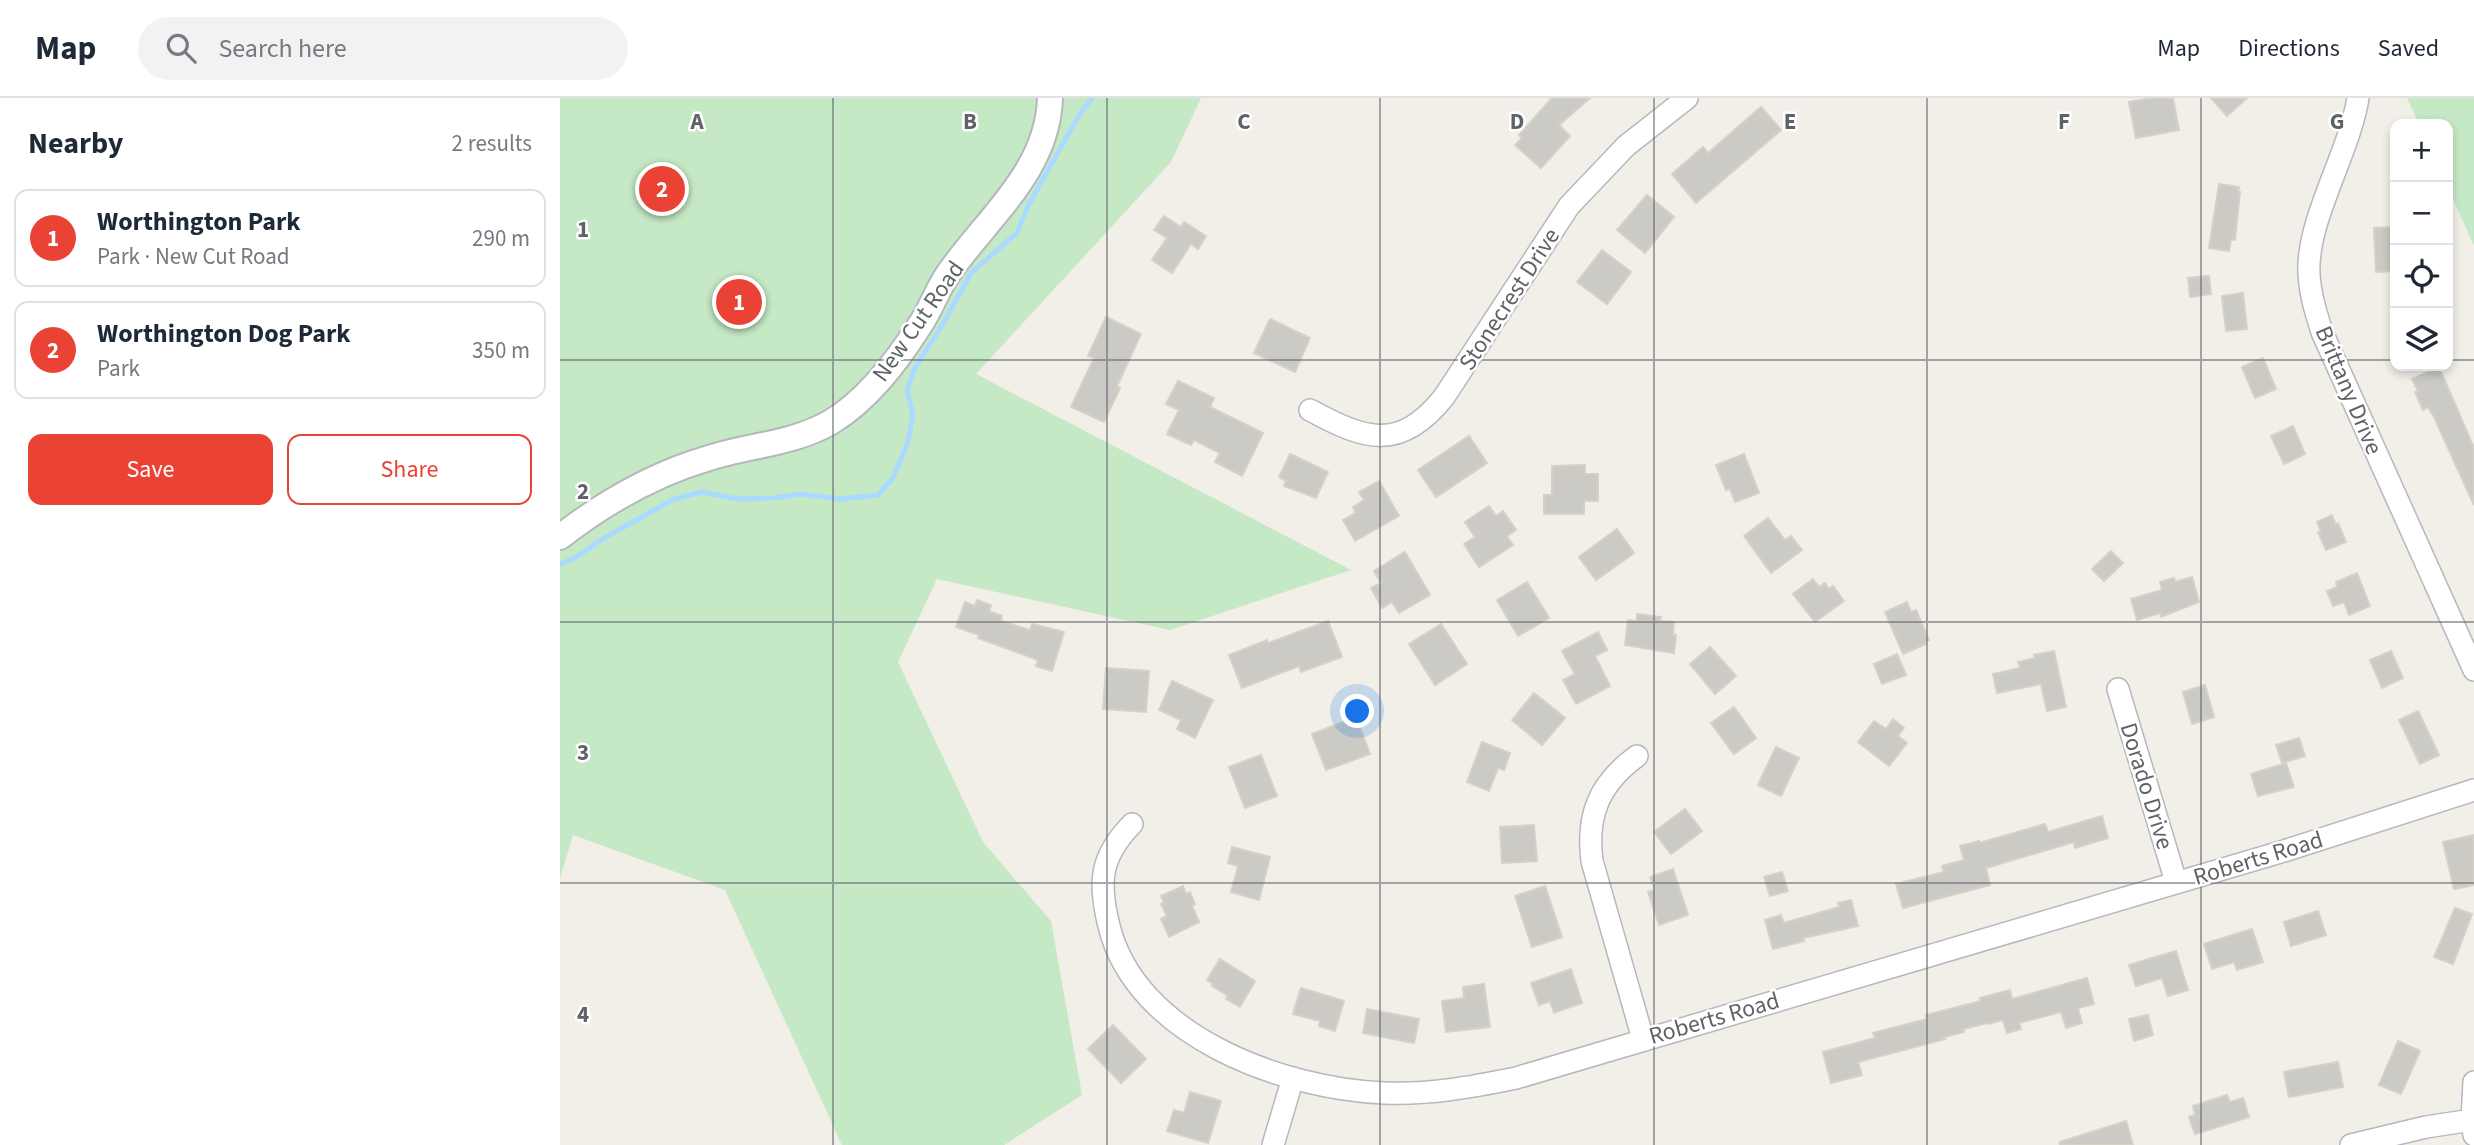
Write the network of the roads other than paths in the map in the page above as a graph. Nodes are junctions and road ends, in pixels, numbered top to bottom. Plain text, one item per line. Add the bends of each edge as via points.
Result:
1 (1050, 98) edge
2 (1688, 98) edge
3 (2358, 98) edge
4 (1662, 105) edge
5 (1310, 410) dead end
6 (560, 537) edge
7 (2474, 670) edge
8 (2118, 689) dead end
9 (1637, 756) dead end
10 (2474, 790) edge
11 (1132, 824) dead end
12 (2176, 882) junction
13 (1643, 1039) junction
14 (1293, 1078) junction
15 (2474, 1082) edge
16 (2473, 1128) edge
17 (1273, 1145) edge
18 (2351, 1145) edge

1 - 6 street, New Cut Road via 1039,150 1023,179 948,274 921,324 856,405 806,434 710,457 665,474 620,496
2 - 4 street, Stonecrest Drive
3 - 7 street, Brittany Drive via 2311,249 2312,300 2322,332
4 - 5 street, Stonecrest Drive via 1569,206 1432,413 1415,426 1374,436 1341,427
8 - 12 street, Dorado Drive
9 - 13 street via 1619,769 1601,794 1589,839
10 - 12 street, Roberts Road
11 - 14 street, Roberts Road via 1105,862 1105,911 1125,965 1161,1012 1184,1029 1217,1048
12 - 13 street, Roberts Road
13 - 14 street, Roberts Road via 1516,1078 1462,1089 1383,1093
14 - 17 street
15 - 16 street
16 - 18 street via 2426,1127

